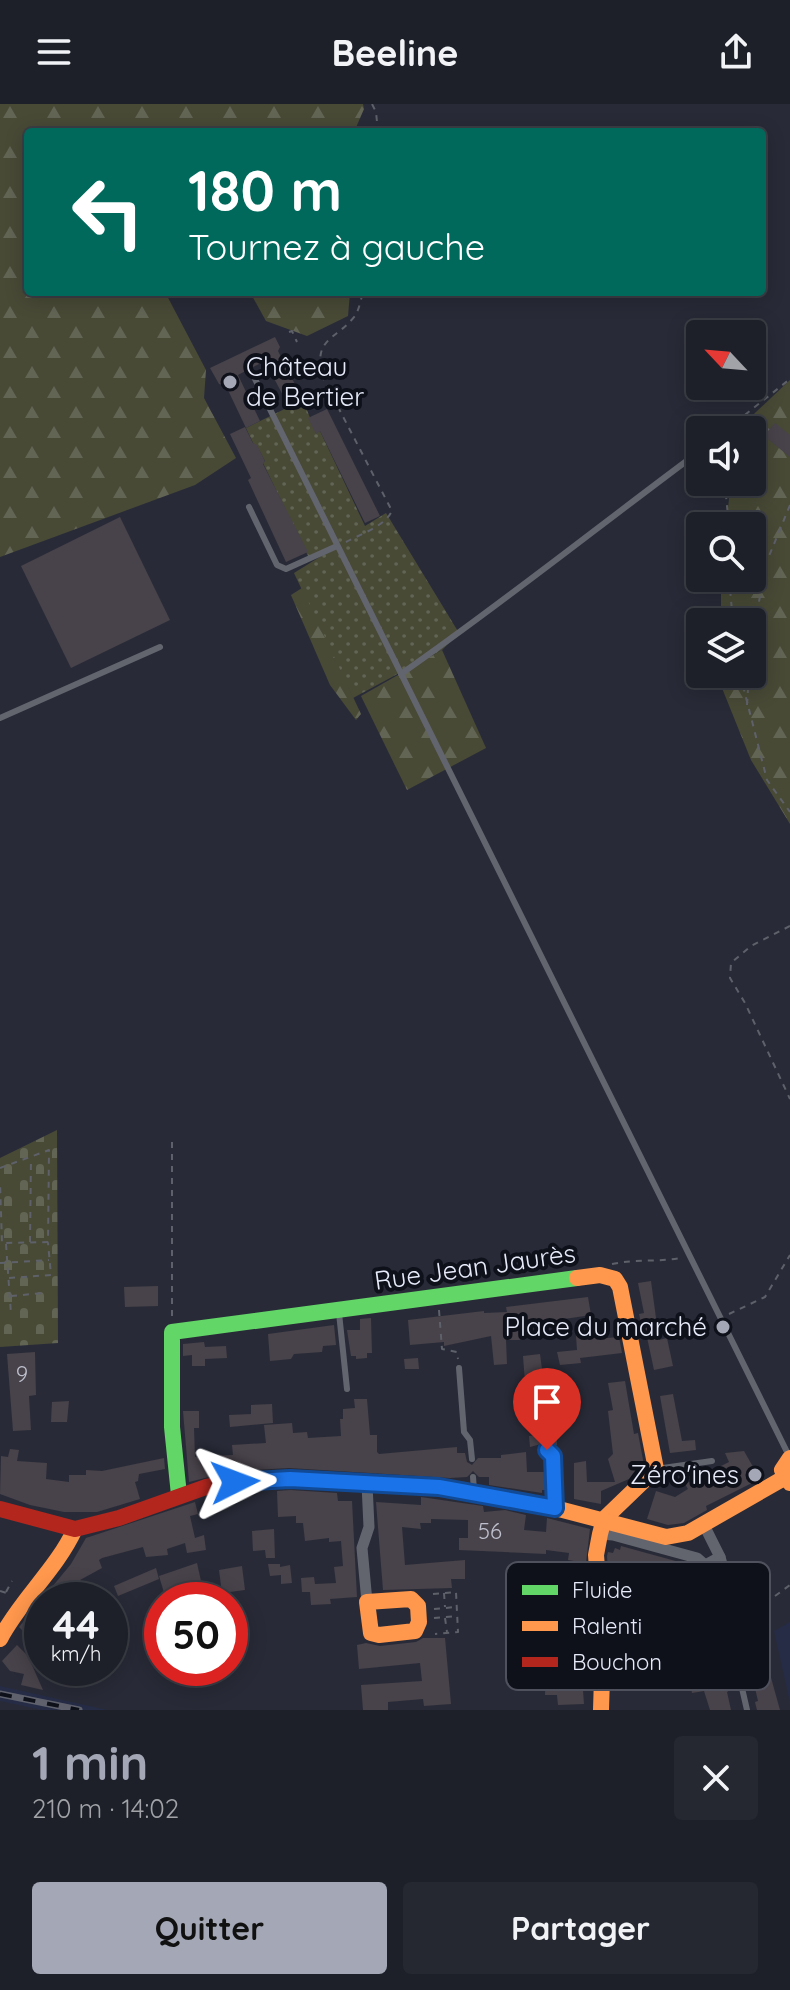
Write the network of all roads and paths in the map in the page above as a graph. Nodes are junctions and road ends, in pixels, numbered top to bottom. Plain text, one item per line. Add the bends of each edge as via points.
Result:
1 (372, 104) edge
2 (378, 128) edge
3 (362, 296) edge
4 (289, 332) dead end
5 (297, 342) dead end
6 (254, 377) dead end
7 (790, 379) edge
8 (746, 413) junction
9 (742, 416) edge
10 (769, 430) dead end
11 (686, 461) edge
12 (790, 505) edge
13 (249, 507) dead end
14 (337, 546) junction
15 (758, 608) edge
16 (160, 647) dead end
17 (401, 674) junction
18 (743, 688) edge
19 (748, 688) edge
20 (747, 710) junction
21 (0, 718) edge
22 (790, 812) edge
23 (790, 926) edge
24 (790, 1099) edge
25 (172, 1138) dead end
26 (31, 1156) junction
27 (0, 1168) edge
28 (0, 1182) edge
29 (30, 1242) junction
30 (48, 1242) junction
31 (6, 1243) junction
32 (790, 1255) edge
33 (689, 1257) junction
34 (49, 1260) junction
35 (0, 1263) edge
36 (7, 1263) junction
37 (600, 1275) junction
38 (9, 1278) junction
39 (44, 1293) dead end
40 (438, 1296) junction
41 (10, 1297) junction
42 (339, 1310) junction
43 (11, 1314) dead end
44 (720, 1318) junction
45 (172, 1332) junction
46 (459, 1368) joint
47 (347, 1389) dead end
48 (541, 1450) dead end
49 (790, 1458) edge
50 (472, 1459) dead end
51 (712, 1461) dead end
52 (656, 1469) junction
53 (787, 1480) edge
54 (367, 1484) junction
55 (179, 1495) junction
56 (555, 1508) junction
57 (0, 1509) edge
58 (704, 1525) junction
59 (602, 1527) junction
60 (75, 1529) junction
61 (720, 1557) junction
62 (597, 1562) edge
63 (702, 1562) edge
64 (711, 1562) edge
65 (721, 1562) edge
66 (12, 1581) dead end
67 (790, 1585) edge
68 (6, 1593) dead end
69 (444, 1593) junction
70 (433, 1594) dead end
71 (770, 1599) edge
72 (367, 1602) dead end
73 (457, 1607) junction
74 (445, 1608) junction
75 (434, 1609) dead end
76 (457, 1616) junction
77 (445, 1617) junction
78 (434, 1618) dead end
79 (447, 1633) junction
80 (435, 1634) dead end
81 (0, 1639) edge
82 (602, 1690) edge
83 (743, 1690) edge
84 (601, 1710) edge
85 (747, 1710) edge

1 - 2 path
3 - 14 path via 356,315 325,341 319,363 392,511 382,523
4 - 5 path
6 - 14 lane
7 - 8 path
8 - 9 path
8 - 10 path
11 - 17 lane
12 - 15 path via 767,561
13 - 14 lane via 277,565 286,569
14 - 17 lane
16 - 21 lane
17 - 33 lane
18 - 20 path
19 - 20 path
20 - 22 path via 767,780
23 - 24 path via 731,963 730,978
25 - 45 path
26 - 27 path
26 - 29 path
26 - 30 path via 49,1150
28 - 31 path
29 - 30 path
29 - 31 path
30 - 34 path
31 - 36 path
32 - 44 path via 765,1297
33 - 37 path via 608,1264
33 - 44 lane
34 - 36 path
34 - 38 path via 51,1275
35 - 36 path
36 - 38 path
37 - 40 street, Rue Jean Jaurès
37 - 52 street, Rue Jean Jaurès via 615,1279 620,1287
38 - 41 path
39 - 41 path
40 - 42 street, Rue Jean Jaurès
40 - 46 path via 442,1349 457,1352
41 - 43 path
42 - 45 street, Rue Jean Jaurès
42 - 47 lane
44 - 49 lane
45 - 55 street via 172,1427
46 - 50 lane via 464,1432
48 - 56 lane via 553,1456
49 - 53 street via 783,1466
51 - 52 lane
52 - 59 street
53 - 58 street
54 - 55 street via 249,1481
54 - 56 street via 473,1485
54 - 72 street via 369,1527 362,1548
55 - 60 street
56 - 59 street
57 - 60 street
58 - 59 street via 666,1537
58 - 61 street
59 - 62 street
59 - 63 street
60 - 81 street via 65,1551 22,1602
61 - 64 street
61 - 65 street
66 - 68 path
67 - 71 path
69 - 70 path
69 - 73 path via 456,1592
69 - 74 path
73 - 74 path
73 - 76 path
74 - 75 path
76 - 77 path
76 - 79 path via 458,1632
77 - 78 path
77 - 79 path
79 - 80 path
82 - 84 street
83 - 85 lane

